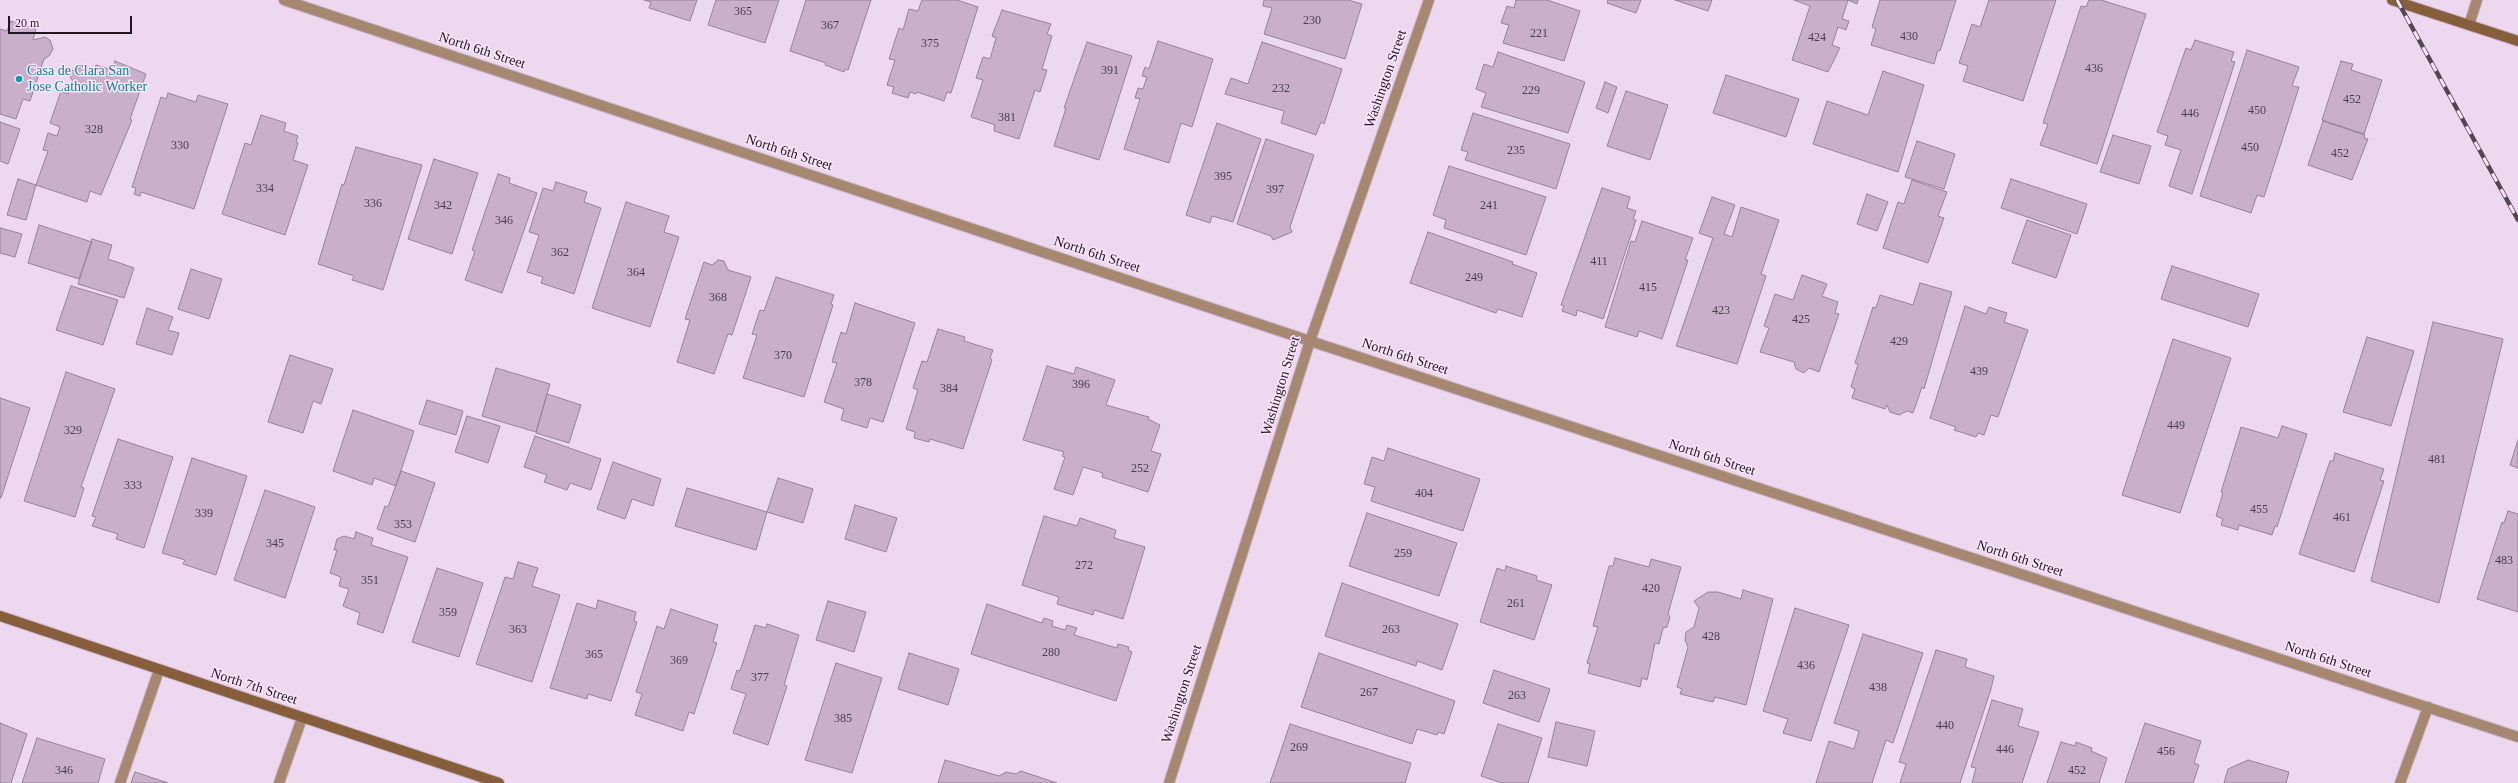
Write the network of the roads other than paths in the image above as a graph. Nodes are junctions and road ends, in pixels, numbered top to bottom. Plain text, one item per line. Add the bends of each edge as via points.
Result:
1 (284, 0) edge
2 (1429, 0) edge
3 (2392, 0) edge
4 (2477, 0) edge
5 (2469, 25) junction
6 (2518, 41) edge
7 (1310, 341) junction
8 (0, 616) edge
9 (159, 670) junction
10 (2428, 707) junction
11 (302, 718) junction
12 (2518, 737) edge
13 (120, 783) edge
14 (279, 783) edge
15 (499, 783) edge
16 (1169, 783) edge
17 (2400, 783) edge

1 - 7 street, North 6th Street
2 - 7 street, Washington Street
3 - 5 street
4 - 5 street
5 - 6 street
7 - 10 street, North 6th Street
7 - 16 street, Washington Street
8 - 9 street, North 7th Street
9 - 11 street, North 7th Street
9 - 13 street
10 - 12 street, North 6th Street
10 - 17 street
11 - 14 street
11 - 15 street, North 7th Street

